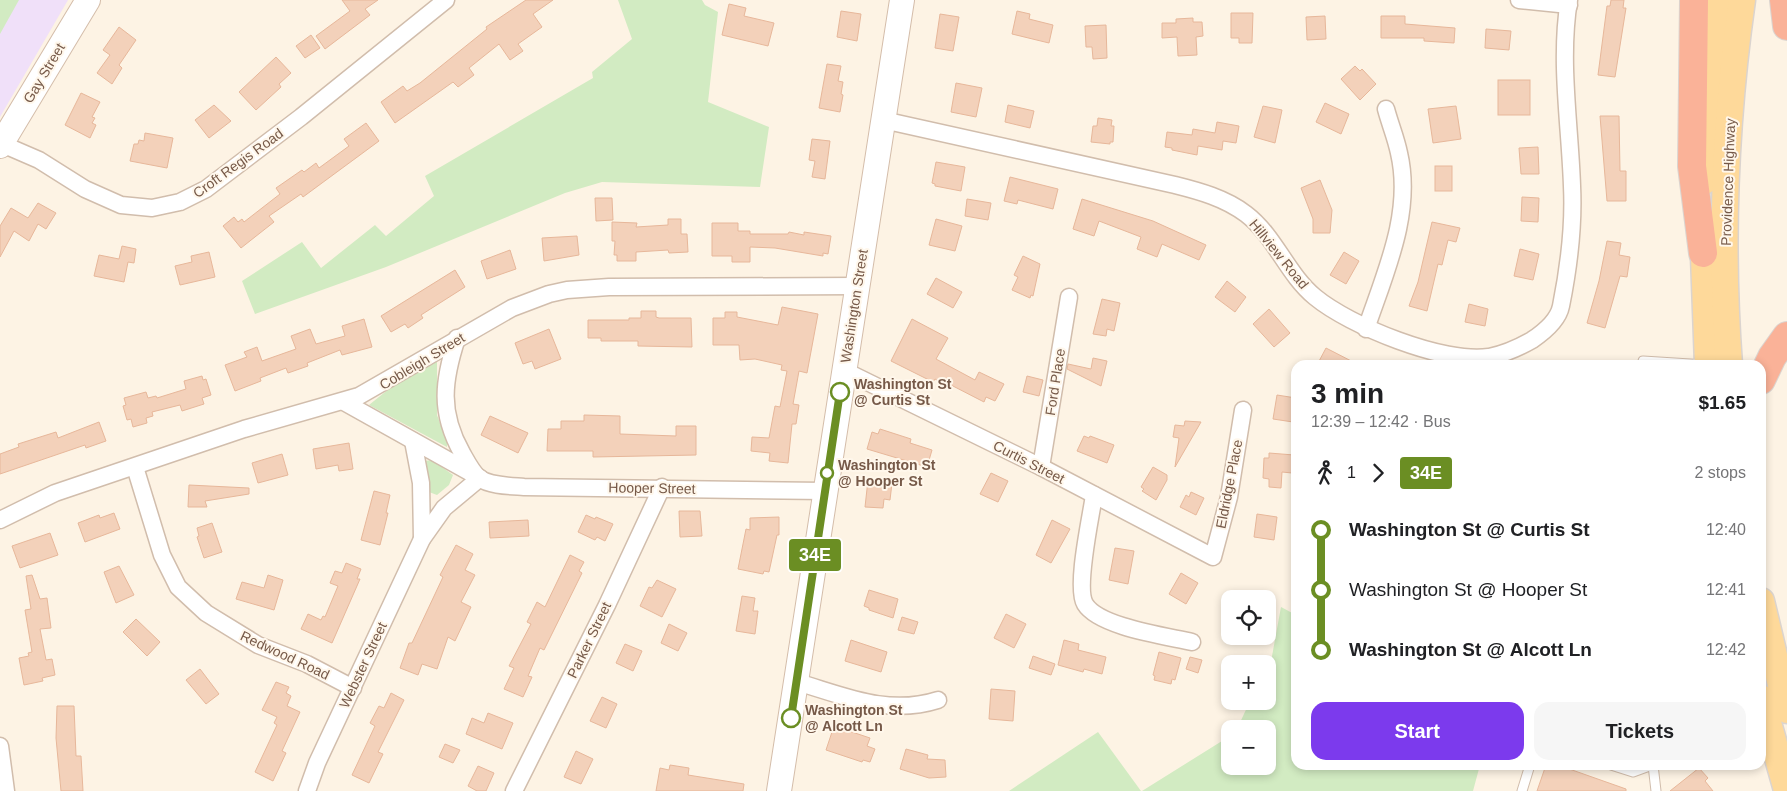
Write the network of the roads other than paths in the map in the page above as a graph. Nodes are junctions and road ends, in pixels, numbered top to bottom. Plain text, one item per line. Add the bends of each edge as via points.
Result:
1 (88, 0) edge
2 (446, 0) edge
3 (902, 0) edge
4 (1519, 0) edge
5 (1694, 0) edge
6 (1720, 0) edge
7 (1742, 0) edge
8 (1784, 0) edge
9 (1569, 3) edge
10 (1787, 26) edge
11 (1386, 109) dead end
12 (883, 120) junction
13 (1, 145) edge
14 (1704, 253) junction
15 (857, 286) junction
16 (1069, 297) dead end
17 (1366, 329) junction
18 (1787, 336) edge
19 (457, 338) junction
20 (1708, 360) edge
21 (1729, 360) edge
22 (843, 370) junction
23 (1766, 370) edge
24 (344, 402) junction
25 (1243, 410) dead end
26 (413, 441) junction
27 (135, 466) junction
28 (1041, 467) junction
29 (480, 478) junction
30 (662, 487) junction
31 (825, 491) junction
32 (1094, 494) junction
33 (0, 520) edge
34 (422, 539) junction
35 (1213, 557) joint
36 (1766, 614) edge
37 (1192, 642) dead end
38 (1779, 649) edge
39 (796, 682) junction
40 (353, 688) junction
41 (938, 700) dead end
42 (1769, 714) edge
43 (0, 746) edge
44 (1528, 770) edge
45 (1653, 770) edge
46 (1787, 790) edge
47 (6, 791) edge
48 (307, 791) edge
49 (514, 791) edge
50 (780, 791) edge
51 (1522, 791) edge
52 (1656, 791) edge

1 - 13 main road, Gay Street
2 - 13 street, Croft Regis Road via 293,123 206,189 180,202 152,208 121,205 85,189 39,160
3 - 12 main road, Washington Street
4 - 9 street
5 - 14 highway via 1692,166
6 - 14 main road, Providence Highway via 1706,140
7 - 21 main road, Providence Highway via 1726,188
8 - 10 highway
9 - 17 street, Hillview Road via 1566,66 1572,224 1560,309 1547,330 1517,349 1487,357 1451,354
11 - 17 street via 1400,154 1400,218 1396,243
12 - 15 main road, Washington Street
12 - 17 street, Hillview Road via 1216,197 1239,209 1259,226 1314,296
14 - 20 main road, Providence Highway
15 - 19 street, Cobleigh Street via 568,290 530,300
15 - 22 main road, Washington Street
16 - 28 street, Ford Place
18 - 23 highway
19 - 24 street, Cobleigh Street via 386,383
19 - 29 street via 446,382 446,413 459,447
22 - 28 street, Curtis Street
22 - 31 main road, Washington Street
24 - 26 street, Hooper Street
24 - 27 street, Cobleigh Street via 244,429
25 - 35 street, Eldridge Place via 1229,497
26 - 29 street, Hooper Street
26 - 34 street, Webster Street via 420,483
27 - 33 street, Cobleigh Street via 55,493
27 - 40 street, Redwood Road via 162,555 178,587 206,613 258,645 307,664
28 - 32 street, Curtis Street
29 - 30 street, Hooper Street via 509,486
29 - 34 street, Webster Street via 444,508
30 - 31 street, Hooper Street
30 - 49 street, Parker Street
31 - 39 main road, Washington Street
32 - 35 street, Curtis Street
32 - 37 street via 1081,582 1084,603 1100,617 1112,622
34 - 40 street, Webster Street
36 - 38 main road
38 - 42 main road
39 - 41 street via 883,706 920,706
39 - 50 main road, Washington Street
40 - 48 street, Webster Street
42 - 46 main road
43 - 47 street
44 - 51 lane
45 - 52 lane

